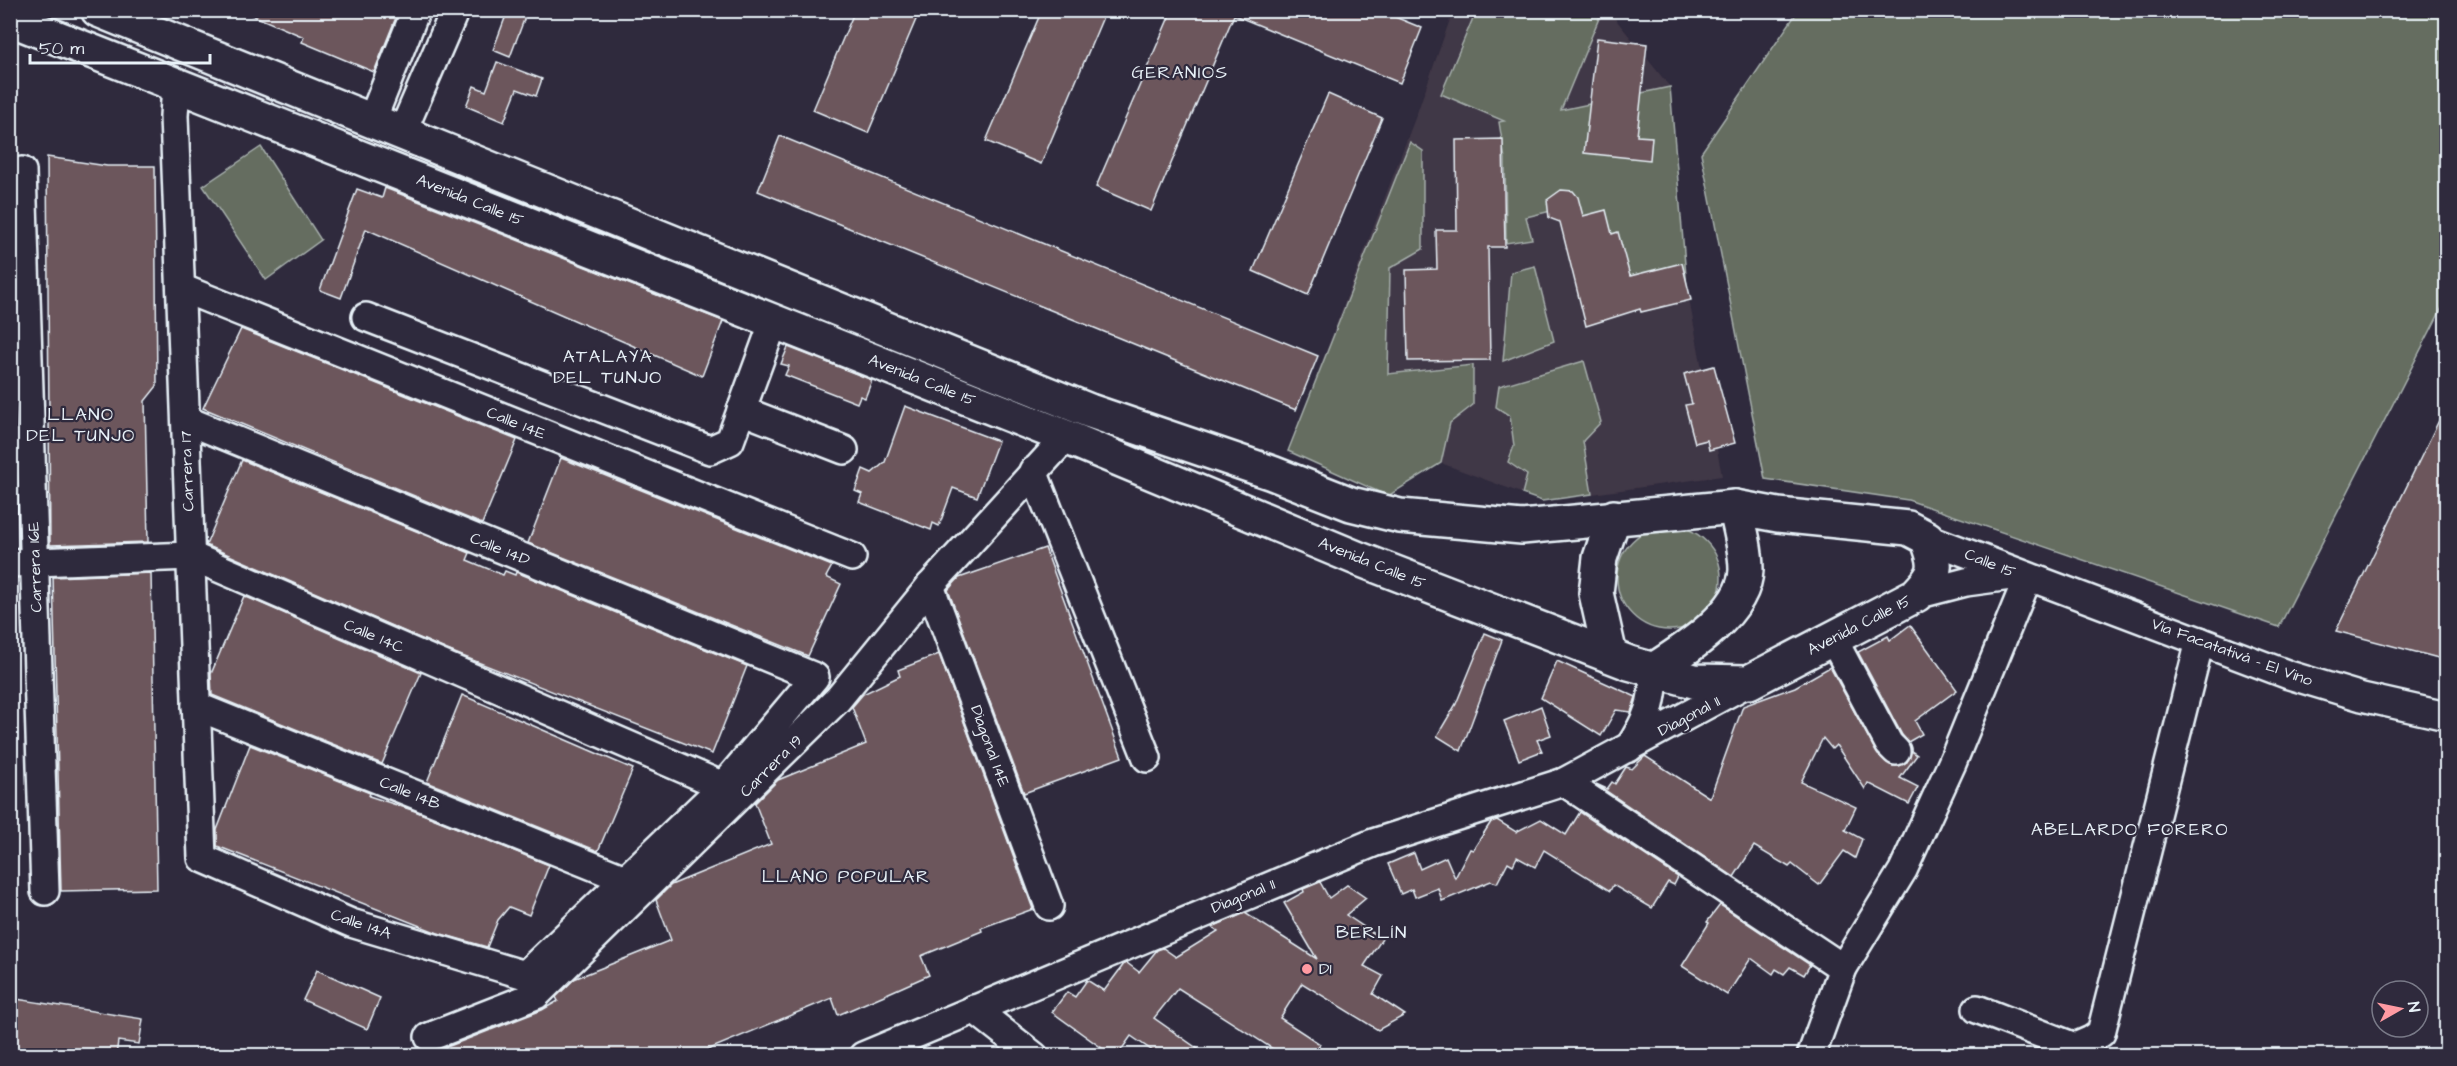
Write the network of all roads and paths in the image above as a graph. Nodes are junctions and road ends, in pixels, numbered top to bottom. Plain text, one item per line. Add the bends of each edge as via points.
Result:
1 (98, 10) edge
2 (416, 10) edge
3 (455, 10) edge
4 (10, 19) edge
5 (189, 46) junction
6 (176, 85) junction
7 (372, 120) junction
8 (402, 133) junction
9 (22, 171) dead end
10 (181, 288) junction
11 (366, 317) dead end
12 (774, 321) junction
13 (741, 410) junction
14 (186, 420) junction
15 (1066, 437) junction
16 (844, 450) dead end
17 (1033, 471) junction
18 (1735, 507) junction
19 (1614, 517) junction
20 (1927, 538) junction
21 (191, 556) junction
22 (852, 557) dead end
23 (22, 563) edge
24 (2025, 576) junction
25 (930, 586) junction
26 (1916, 595) junction
27 (1832, 637) junction
28 (2200, 641) junction
29 (1610, 656) junction
30 (1655, 669) junction
31 (1749, 682) junction
32 (196, 706) junction
33 (2446, 716) edge
34 (1628, 749) junction
35 (1896, 751) dead end
36 (1147, 758) dead end
37 (1564, 782) junction
38 (723, 786) junction
39 (202, 858) joint
40 (625, 879) junction
41 (45, 891) dead end
42 (1050, 906) dead end
43 (1843, 968) junction
44 (974, 1009) junction
45 (1977, 1009) dead end
46 (429, 1037) dead end
47 (873, 1054) edge
48 (1034, 1056) edge
49 (1811, 1056) edge

1 - 5 main road, Avenida Calle 15
2 - 7 street
3 - 8 street
4 - 6 main road, Avenida Calle 15
5 - 6 main road
5 - 7 main road, Avenida Calle 15
6 - 10 street, Carrera 17
6 - 12 main road, Avenida Calle 15
7 - 8 main road, Avenida Calle 15
8 - 19 main road, Avenida Calle 15 via 1090,411 1351,504 1400,516 1522,527
9 - 23 street, Carrera 16E
10 - 14 street, Carrera 17
10 - 22 street, Calle 14E
11 - 13 street via 710,450 730,441
12 - 13 street
12 - 15 main road, Avenida Calle 15
13 - 16 street
14 - 21 street, Carrera 17
14 - 38 street, Calle 14D via 815,677
15 - 17 street, Carrera 19
15 - 29 main road, Avenida Calle 15 via 1359,559
17 - 25 street, Carrera 19
17 - 36 street
18 - 19 main road, Avenida Calle 15
18 - 20 main road, Avenida Calle 15 via 1908,528
18 - 30 main road via 1746,572 1738,595 1705,636
19 - 29 main road via 1600,558 1596,593
20 - 24 street, Calle 15
20 - 26 main road, Avenida Calle 15 via 1936,561 1933,578
21 - 23 street, Calle 14C
21 - 32 street, Carrera 17
21 - 38 street, Calle 14C
23 - 41 street, Carrera 16E
24 - 26 street, Calle 15 via 1966,582
24 - 28 street, Vía Facatativá - El Vino
24 - 43 street via 1953,761 1903,870
25 - 42 street, Diagonal 14E
25 - 46 street, Carrera 19 via 838,699 536,995
26 - 27 main road, Avenida Calle 15
27 - 31 main road, Avenida Calle 15
27 - 35 street
28 - 33 street, Vía Facatativá - El Vino via 2362,698
28 - 45 street via 2101,1033 2075,1047
29 - 30 main road, Avenida Calle 15
30 - 31 main road, Avenida Calle 15 via 1694,681
30 - 34 street, Diagonal 11 via 1647,720
31 - 34 street, Diagonal 11
32 - 39 street, Carrera 17
32 - 40 street, Calle 14B
34 - 37 street, Diagonal 11
37 - 43 street
37 - 44 street, Diagonal 11 via 1373,843
38 - 40 street
39 - 40 street, Calle 14A via 351,923 525,975
43 - 49 street
44 - 47 street, Diagonal 11
44 - 48 street

